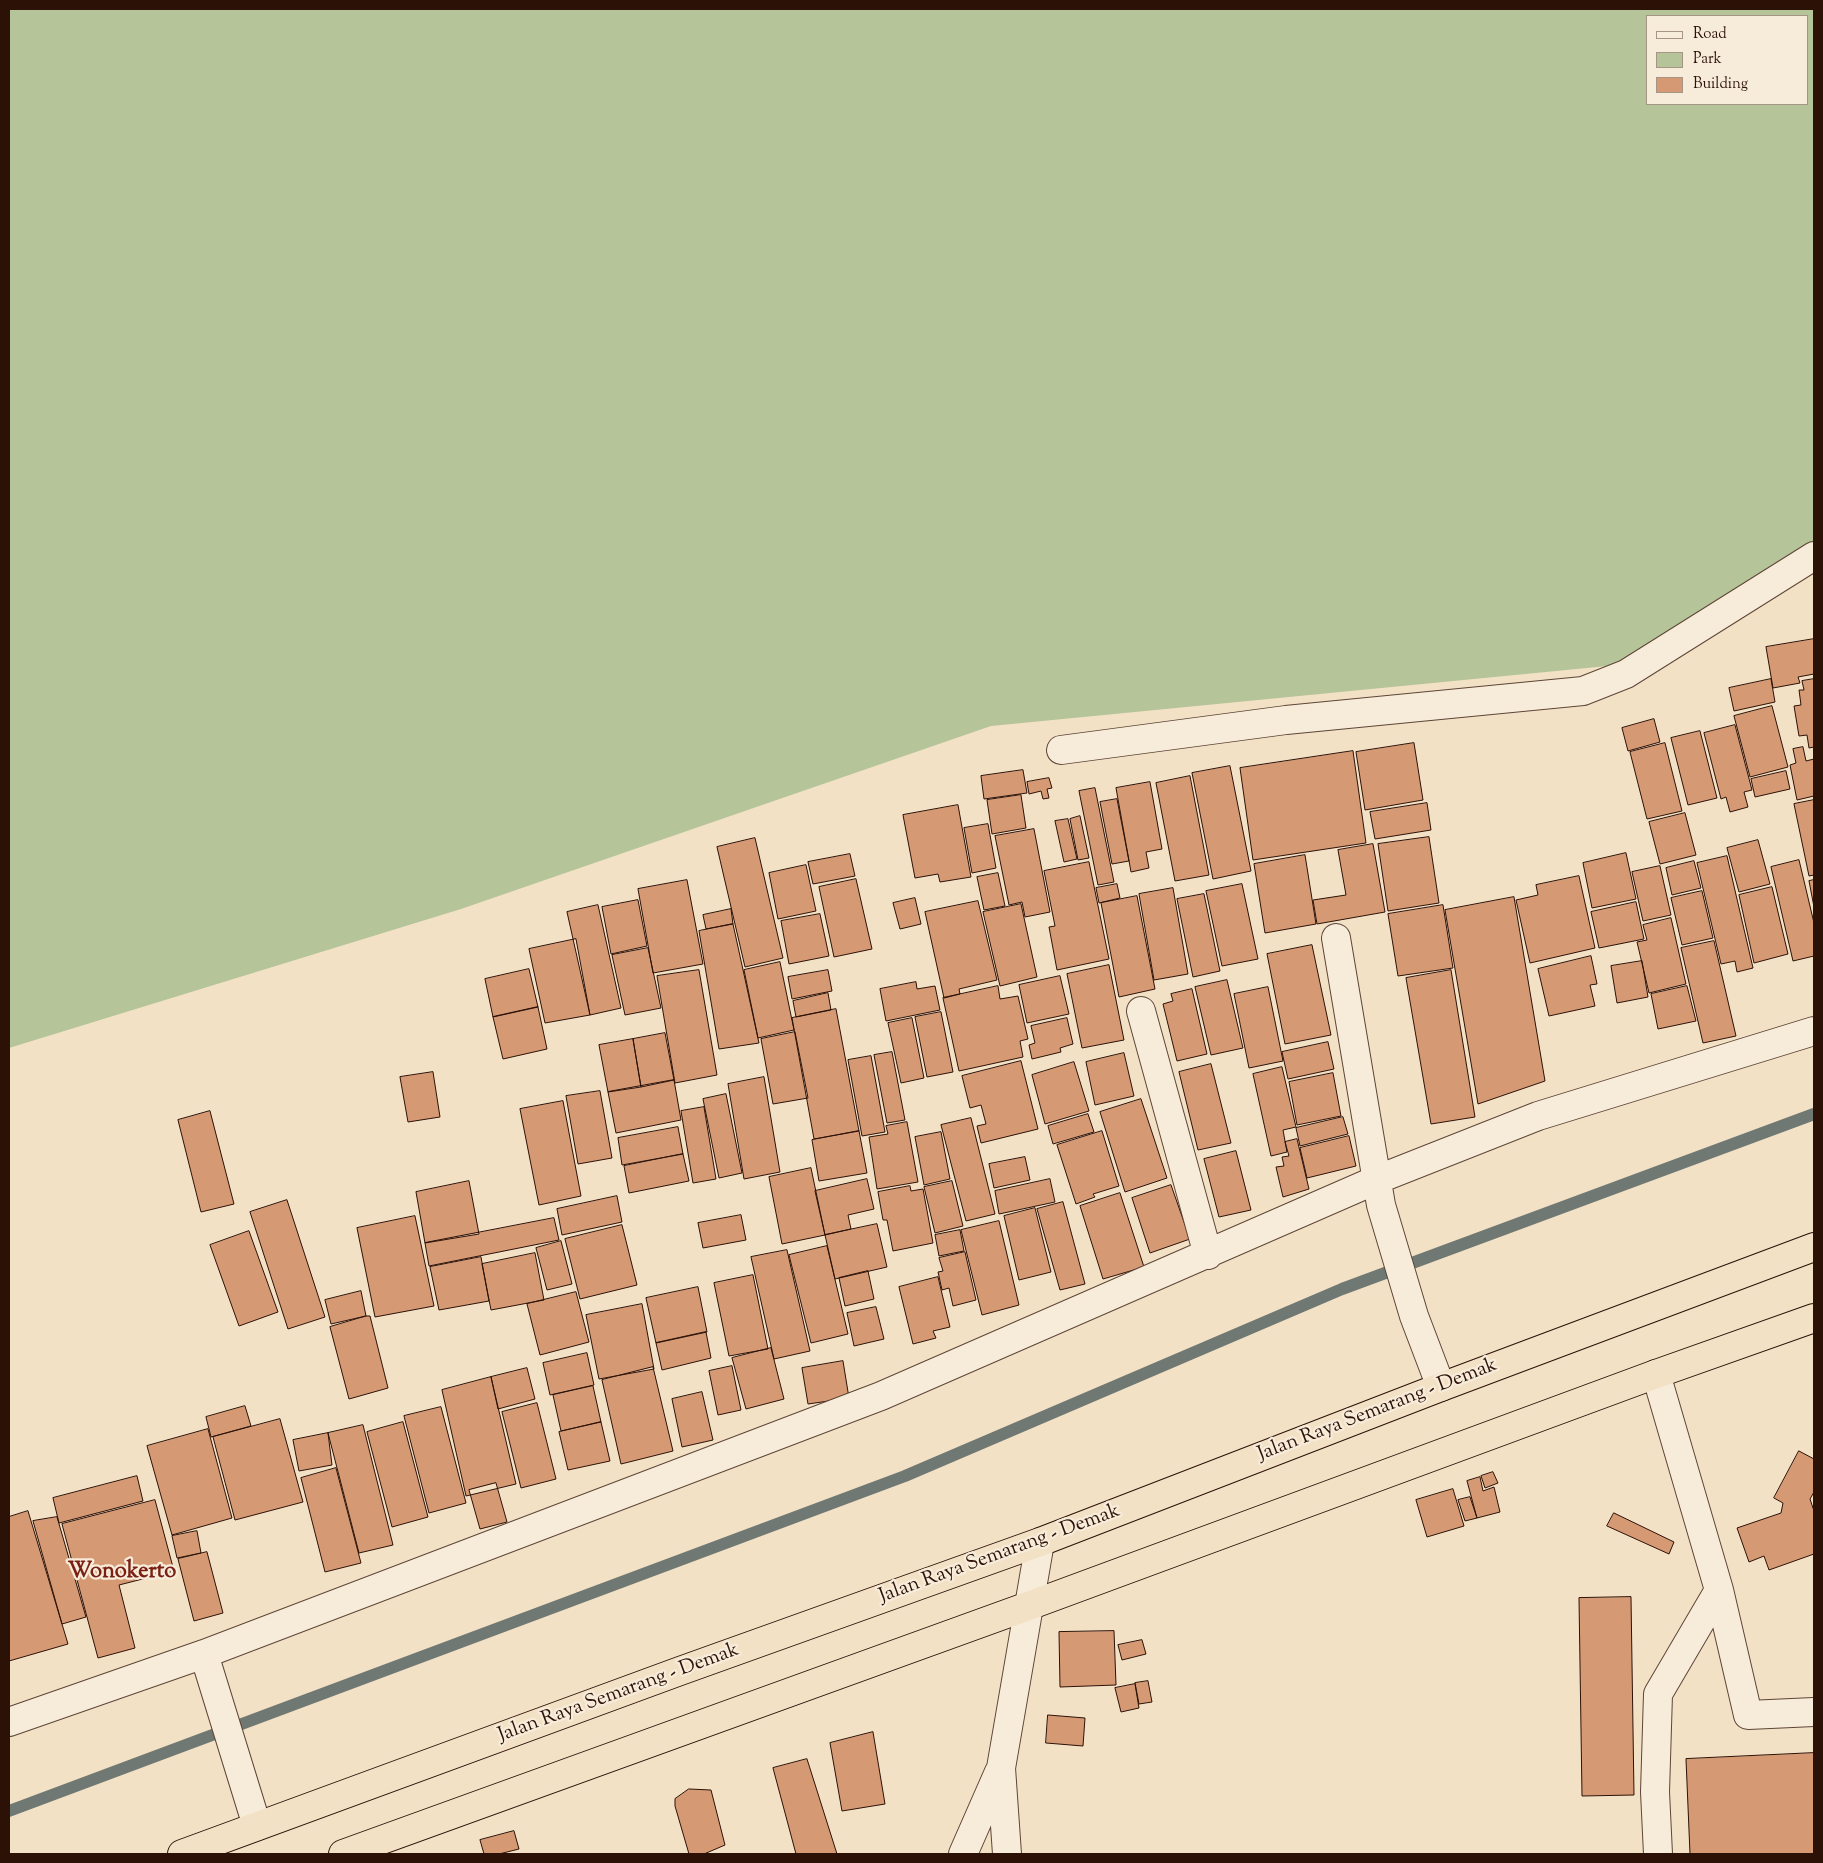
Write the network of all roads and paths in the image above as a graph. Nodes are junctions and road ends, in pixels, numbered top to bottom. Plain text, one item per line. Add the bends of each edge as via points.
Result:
1 (1814, 556) edge
2 (1061, 750) dead end
3 (1336, 938) dead end
4 (1141, 1011) dead end
5 (1814, 1030) edge
6 (1379, 1192) junction
7 (1814, 1247) edge
8 (1208, 1255) junction
9 (1814, 1318) edge
10 (1656, 1374) junction
11 (1441, 1387) junction
12 (1040, 1542) junction
13 (1718, 1590) junction
14 (1030, 1605) junction
15 (207, 1663) junction
16 (1814, 1712) edge
17 (9, 1722) edge
18 (1001, 1768) junction
19 (257, 1826) junction
20 (182, 1854) edge
21 (343, 1854) edge
22 (963, 1854) edge
23 (1007, 1854) edge
24 (1658, 1854) edge

1 - 2 street via 1626,674 1583,691 1286,720
3 - 6 street
4 - 8 street
5 - 6 street via 1538,1116
6 - 8 street
6 - 11 street via 1414,1316
7 - 11 highway, Jalan Raya Semarang - Demak
8 - 15 street via 882,1396
9 - 10 highway
10 - 13 street
10 - 14 highway
11 - 12 highway, Jalan Raya Semarang - Demak
12 - 14 street
12 - 19 highway, Jalan Raya Semarang - Demak
13 - 16 street via 1748,1714
13 - 24 street via 1658,1694 1655,1792
14 - 18 street
14 - 21 highway
15 - 17 street
15 - 19 street
18 - 22 street
18 - 23 street
19 - 20 highway, Jalan Raya Semarang - Demak

